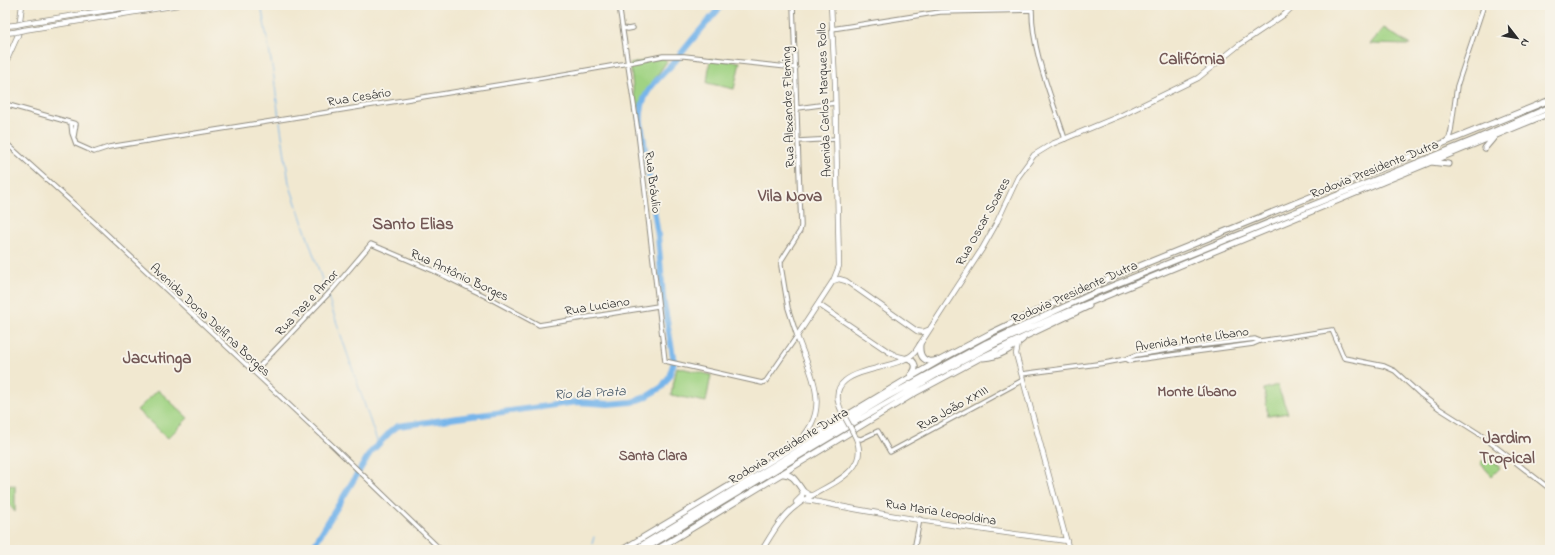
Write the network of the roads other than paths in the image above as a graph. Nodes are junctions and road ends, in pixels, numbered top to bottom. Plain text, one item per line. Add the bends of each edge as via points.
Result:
1 (22, 5) edge
2 (141, 5) edge
3 (178, 5) edge
4 (619, 5) edge
5 (794, 5) edge
6 (831, 5) edge
7 (1294, 5) edge
8 (1484, 5) edge
9 (5, 26) edge
10 (623, 28) junction
11 (633, 28) dead end
12 (832, 29) junction
13 (5, 33) edge
14 (628, 63) junction
15 (5, 64) edge
16 (796, 68) junction
17 (1550, 100) edge
18 (835, 102) junction
19 (5, 104) edge
20 (1550, 107) edge
21 (798, 108) junction
22 (1550, 113) edge
23 (71, 123) junction
24 (1451, 131) junction
25 (1466, 134) junction
26 (1496, 135) junction
27 (74, 137) junction
28 (836, 139) junction
29 (1065, 139) junction
30 (798, 141) junction
31 (5, 142) edge
32 (1444, 143) junction
33 (1485, 148) dead end
34 (1430, 162) junction
35 (1448, 164) dead end
36 (371, 244) joint
37 (839, 266) junction
38 (833, 281) junction
39 (846, 281) junction
40 (1122, 289) junction
41 (818, 304) junction
42 (658, 306) junction
43 (539, 325) joint
44 (930, 328) junction
45 (917, 331) junction
46 (797, 336) junction
47 (1027, 336) junction
48 (1018, 344) junction
49 (920, 345) junction
50 (1010, 349) junction
51 (1016, 354) junction
52 (907, 358) junction
53 (980, 358) junction
54 (942, 359) junction
55 (254, 372) junction
56 (1022, 374) junction
57 (1023, 380) junction
58 (904, 381) junction
59 (855, 436) junction
60 (788, 451) junction
61 (781, 474) junction
62 (1550, 489) edge
63 (803, 491) junction
64 (811, 495) junction
65 (803, 500) junction
66 (813, 501) junction
67 (920, 519) junction
68 (782, 520) junction
69 (1067, 541) junction
70 (441, 550) edge
71 (622, 550) edge
72 (634, 550) edge
73 (643, 550) edge
74 (656, 550) edge
75 (762, 550) edge
76 (914, 550) edge
77 (1069, 550) edge

1 - 15 main road via 18,35
2 - 9 main road, bridge
3 - 13 main road, bridge
4 - 10 street, Rua Bráulio
5 - 16 street, Rua Alexandre Fleming
6 - 12 main road, Avenida Carlos Marques Rollo
7 - 29 main road, Rua Oscar Soares via 1198,78
8 - 24 street via 1457,86
10 - 11 street
10 - 14 street, Rua Bráulio
12 - 18 main road, Avenida Carlos Marques Rollo
12 - 29 street via 940,12 1032,10 1033,30 1041,66
14 - 16 street, Rua Cesário via 675,55
14 - 27 street, Rua Cesário via 109,147 94,152 77,144
14 - 42 street, Rua Bráulio
16 - 21 street, Rua Alexandre Fleming
17 - 25 highway
18 - 21 street
18 - 28 main road, Avenida Carlos Marques Rollo
19 - 23 street
20 - 72 highway, Rodovia Presidente Dutra via 1092,294 986,343 892,394
21 - 30 street, Rua Alexandre Fleming
22 - 26 highway, Rodovia Presidente Dutra
23 - 27 street
23 - 27 street via 76,124
24 - 25 street via 1456,135
24 - 32 street
25 - 32 highway
26 - 33 highway
26 - 34 highway, Rodovia Presidente Dutra
28 - 30 street
28 - 37 main road, Avenida Carlos Marques Rollo
29 - 44 main road, Rua Oscar Soares via 1044,148 1027,163 985,244
30 - 46 street, Rua Alexandre Fleming via 800,227 781,264 788,308
31 - 55 street, Avenida Dona Delfina Borges
32 - 54 highway via 1062,299
34 - 35 highway
34 - 40 highway, Rodovia Presidente Dutra
36 - 43 street, Rua Antônio Borges via 434,271
36 - 55 street, Rua Paz e Amor via 330,292
37 - 38 main road, Avenida Carlos Marques Rollo
37 - 39 main road, Avenida Carlos Marques Rollo
38 - 39 main road
38 - 41 main road, Avenida Carlos Marques Rollo
39 - 45 main road
40 - 47 highway
40 - 73 highway, Rodovia Presidente Dutra via 1042,322 936,375
41 - 46 main road, Avenida Carlos Marques Rollo
41 - 52 main road via 889,352
42 - 43 street, Rua Luciano
42 - 46 street, Rua Bráulio via 665,361 754,382 765,382
44 - 45 main road via 923,332
44 - 49 main road, Rua Oscar Soares
45 - 49 main road
46 - 60 main road, Rua Alexandre Fleming via 818,401 808,430
47 - 48 highway
47 - 53 highway
48 - 50 highway
48 - 51 main road
49 - 52 main road, Rua Oscar Soares
49 - 54 highway via 920,354 926,360 930,362
50 - 51 main road
50 - 53 highway via 998,356
51 - 56 main road
52 - 58 highway via 913,361 916,368
52 - 59 main road, Rua Oscar Soares, bridge via 854,375 845,380 840,387 838,404
53 - 61 highway via 896,404
54 - 58 highway
55 - 70 street, Avenida Dona Delfina Borges
56 - 57 main road
56 - 62 street, Avenida Monte Líbano via 1253,344 1332,330 1344,358 1384,366 1395,371 1420,394 1478,433
57 - 59 street, Rua João XXIII via 890,452 878,431 861,439
57 - 69 main road
58 - 60 highway
59 - 64 main road, Rua Oscar Soares via 860,454 854,468
60 - 71 highway
61 - 63 highway via 790,476
61 - 74 highway
63 - 64 main road
63 - 68 main road, Rua Oscar Soares via 801,498 789,508
64 - 65 main road, Rua Oscar Soares
64 - 66 main road
65 - 66 main road, Rua Maria Leopoldina
65 - 68 main road, Rua Oscar Soares
66 - 67 main road, Rua Maria Leopoldina
67 - 69 main road, Rua Maria Leopoldina
67 - 76 street
68 - 75 main road, Rua Oscar Soares
69 - 77 main road

